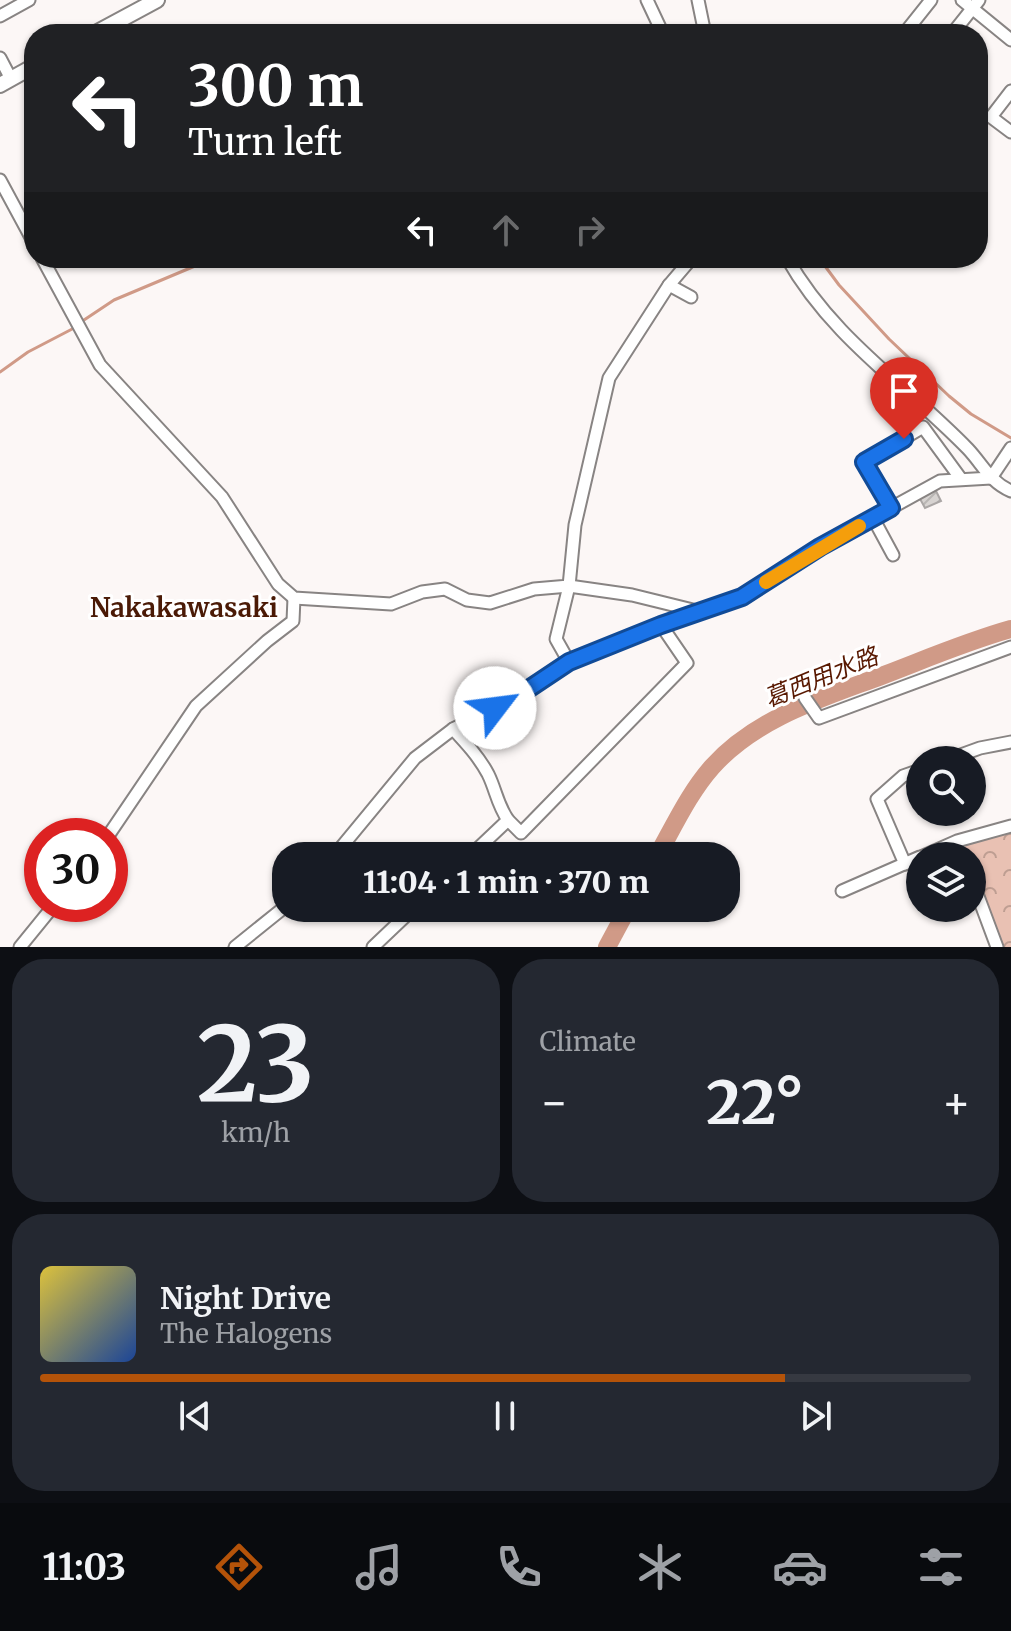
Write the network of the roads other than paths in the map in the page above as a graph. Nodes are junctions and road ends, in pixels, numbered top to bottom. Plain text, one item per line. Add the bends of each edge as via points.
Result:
1 (29, 0) edge
2 (157, 0) edge
3 (647, 0) edge
4 (698, 0) edge
5 (931, 0) edge
6 (962, 0) edge
7 (976, 4) edge
8 (0, 16) edge
9 (113, 24) edge
10 (658, 24) edge
11 (703, 24) edge
12 (912, 24) edge
13 (960, 24) edge
14 (1011, 40) edge
15 (0, 58) edge
16 (24, 72) edge
17 (5, 82) edge
18 (1011, 91) edge
19 (1011, 132) edge
20 (0, 180) edge
21 (24, 224) edge
22 (47, 268) edge
23 (683, 268) edge
24 (793, 268) edge
25 (669, 285) junction
26 (691, 297) dead end
27 (1011, 448) edge
28 (991, 478) junction
29 (961, 479) junction
30 (1011, 491) edge
31 (891, 508) junction
32 (873, 518) junction
33 (893, 555) dead end
34 (569, 586) junction
35 (294, 598) junction
36 (700, 612) junction
37 (661, 625) junction
38 (1011, 647) edge
39 (569, 662) junction
40 (805, 698) dead end
41 (453, 729) junction
42 (1011, 742) edge
43 (986, 747) edge
44 (906, 775) edge
45 (120, 818) edge
46 (508, 820) junction
47 (1011, 826) edge
48 (957, 841) edge
49 (346, 842) edge
50 (485, 842) edge
51 (905, 864) joint
52 (842, 891) dead end
53 (272, 917) edge
54 (986, 918) edge
55 (40, 922) edge
56 (399, 922) edge
57 (20, 947) edge
58 (235, 947) edge
59 (373, 947) edge
60 (997, 947) edge

1 - 8 street
2 - 9 street
3 - 10 street
4 - 11 street
5 - 12 street
6 - 7 street
7 - 13 street
7 - 14 street
15 - 17 street
16 - 17 street
18 - 19 street via 991,117
20 - 21 street
22 - 35 street via 100,365 222,497 278,584
23 - 25 street
24 - 28 street via 845,335 969,450
25 - 26 street
25 - 34 street via 609,378 575,525
27 - 28 street
28 - 29 street
28 - 30 street
29 - 31 street via 940,481
29 - 31 street via 923,427 864,462
31 - 32 street
32 - 33 street
32 - 36 street via 742,597
34 - 35 street via 534,589 490,603 445,589 391,604
34 - 36 street
34 - 39 street via 556,639
35 - 45 street via 293,621 196,706
36 - 37 street
37 - 39 street
37 - 46 street via 687,663 521,833
38 - 40 street via 819,718
39 - 41 street via 515,698
41 - 46 street via 481,760
41 - 49 street via 415,758
42 - 43 street
44 - 51 street via 877,799
46 - 50 street
47 - 48 street
51 - 52 street
53 - 58 street
54 - 60 street
55 - 57 street
56 - 59 street

